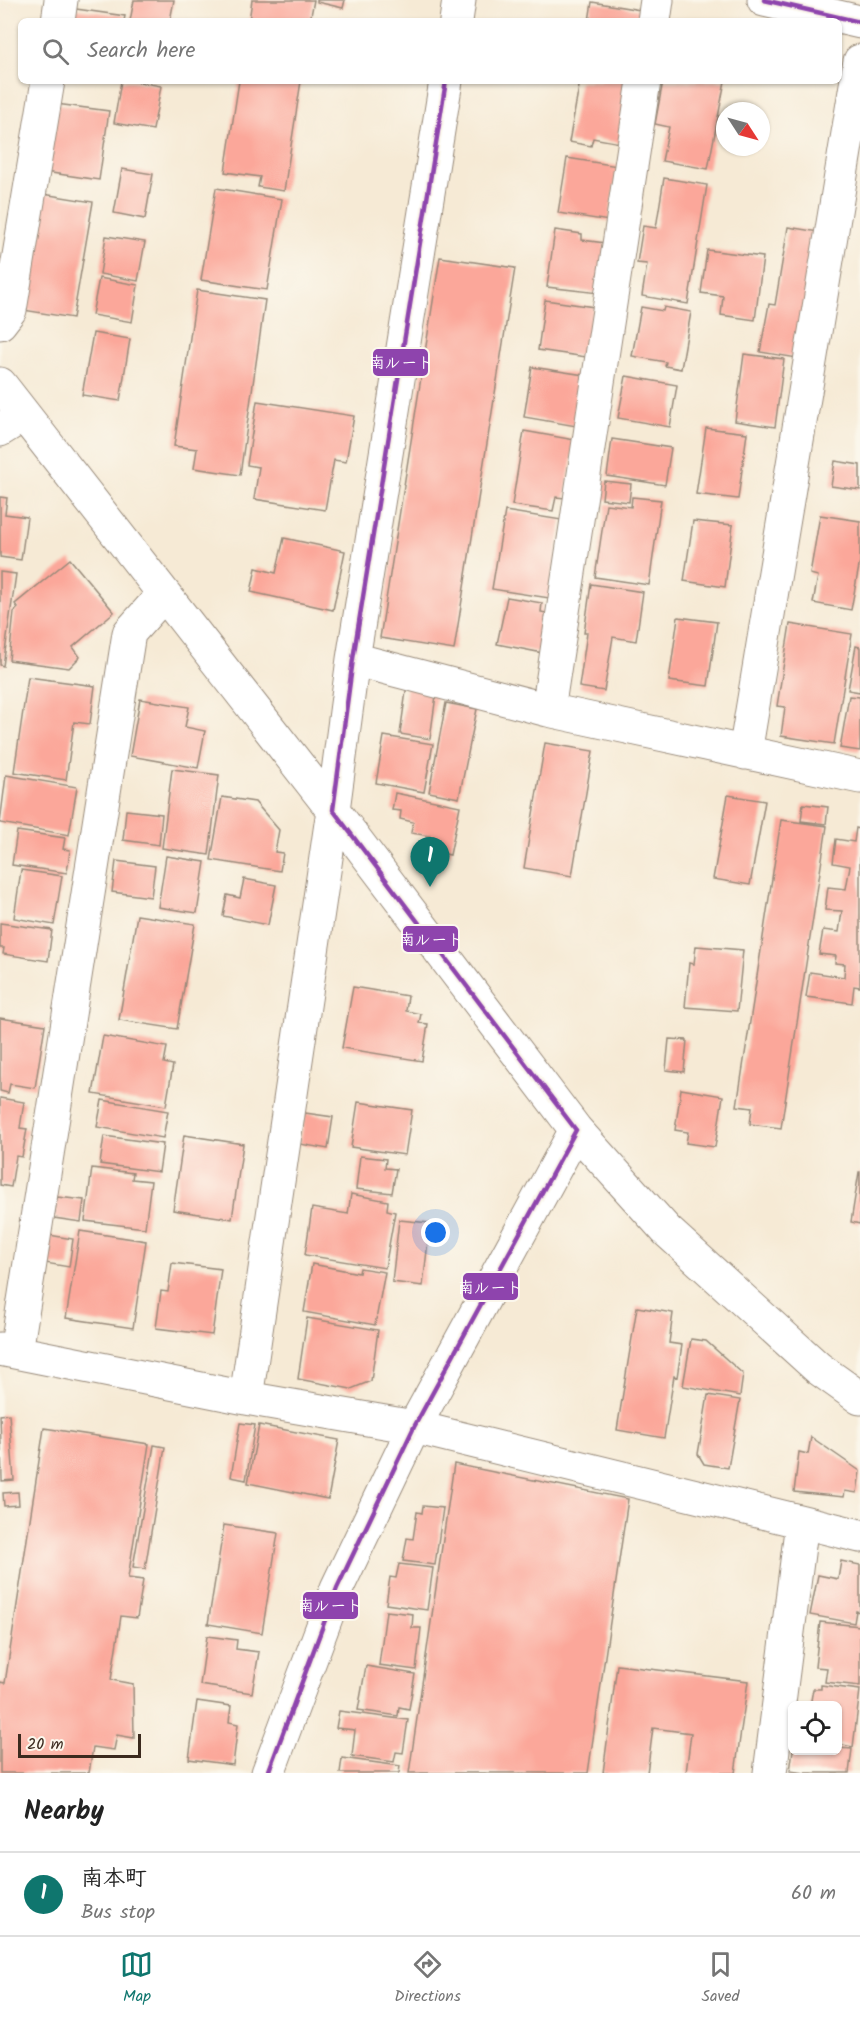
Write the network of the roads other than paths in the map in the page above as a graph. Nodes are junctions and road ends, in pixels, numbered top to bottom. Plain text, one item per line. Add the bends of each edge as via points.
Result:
1 (61, 0) edge
2 (459, 0) edge
3 (657, 0) edge
4 (764, 0) edge
5 (58, 18) edge
6 (456, 18) edge
7 (654, 18) edge
8 (860, 22) edge
9 (860, 61) edge
10 (48, 84) edge
11 (446, 84) edge
12 (644, 84) edge
13 (0, 323) edge
14 (0, 384) edge
15 (12, 423) edge
16 (164, 594) junction
17 (353, 659) junction
18 (548, 710) junction
19 (746, 753) junction
20 (860, 777) edge
21 (333, 810) junction
22 (576, 1130) junction
23 (8, 1351) edge
24 (246, 1398) junction
25 (860, 1398) edge
26 (414, 1427) junction
27 (802, 1522) junction
28 (860, 1536) edge
29 (268, 1773) edge
30 (770, 1773) edge

1 - 5 street
2 - 6 street
3 - 7 street
4 - 8 street
9 - 19 street
10 - 13 street via 10,310
11 - 17 street
12 - 18 street
14 - 15 street
15 - 16 street
16 - 21 street
16 - 23 street via 129,633
17 - 18 street
17 - 21 street
18 - 19 street
19 - 20 street
21 - 22 street
21 - 24 street
22 - 25 street via 667,1231 818,1368
22 - 26 street
23 - 24 street
24 - 26 street
26 - 27 street
26 - 29 street via 337,1588
27 - 28 street
27 - 30 street

